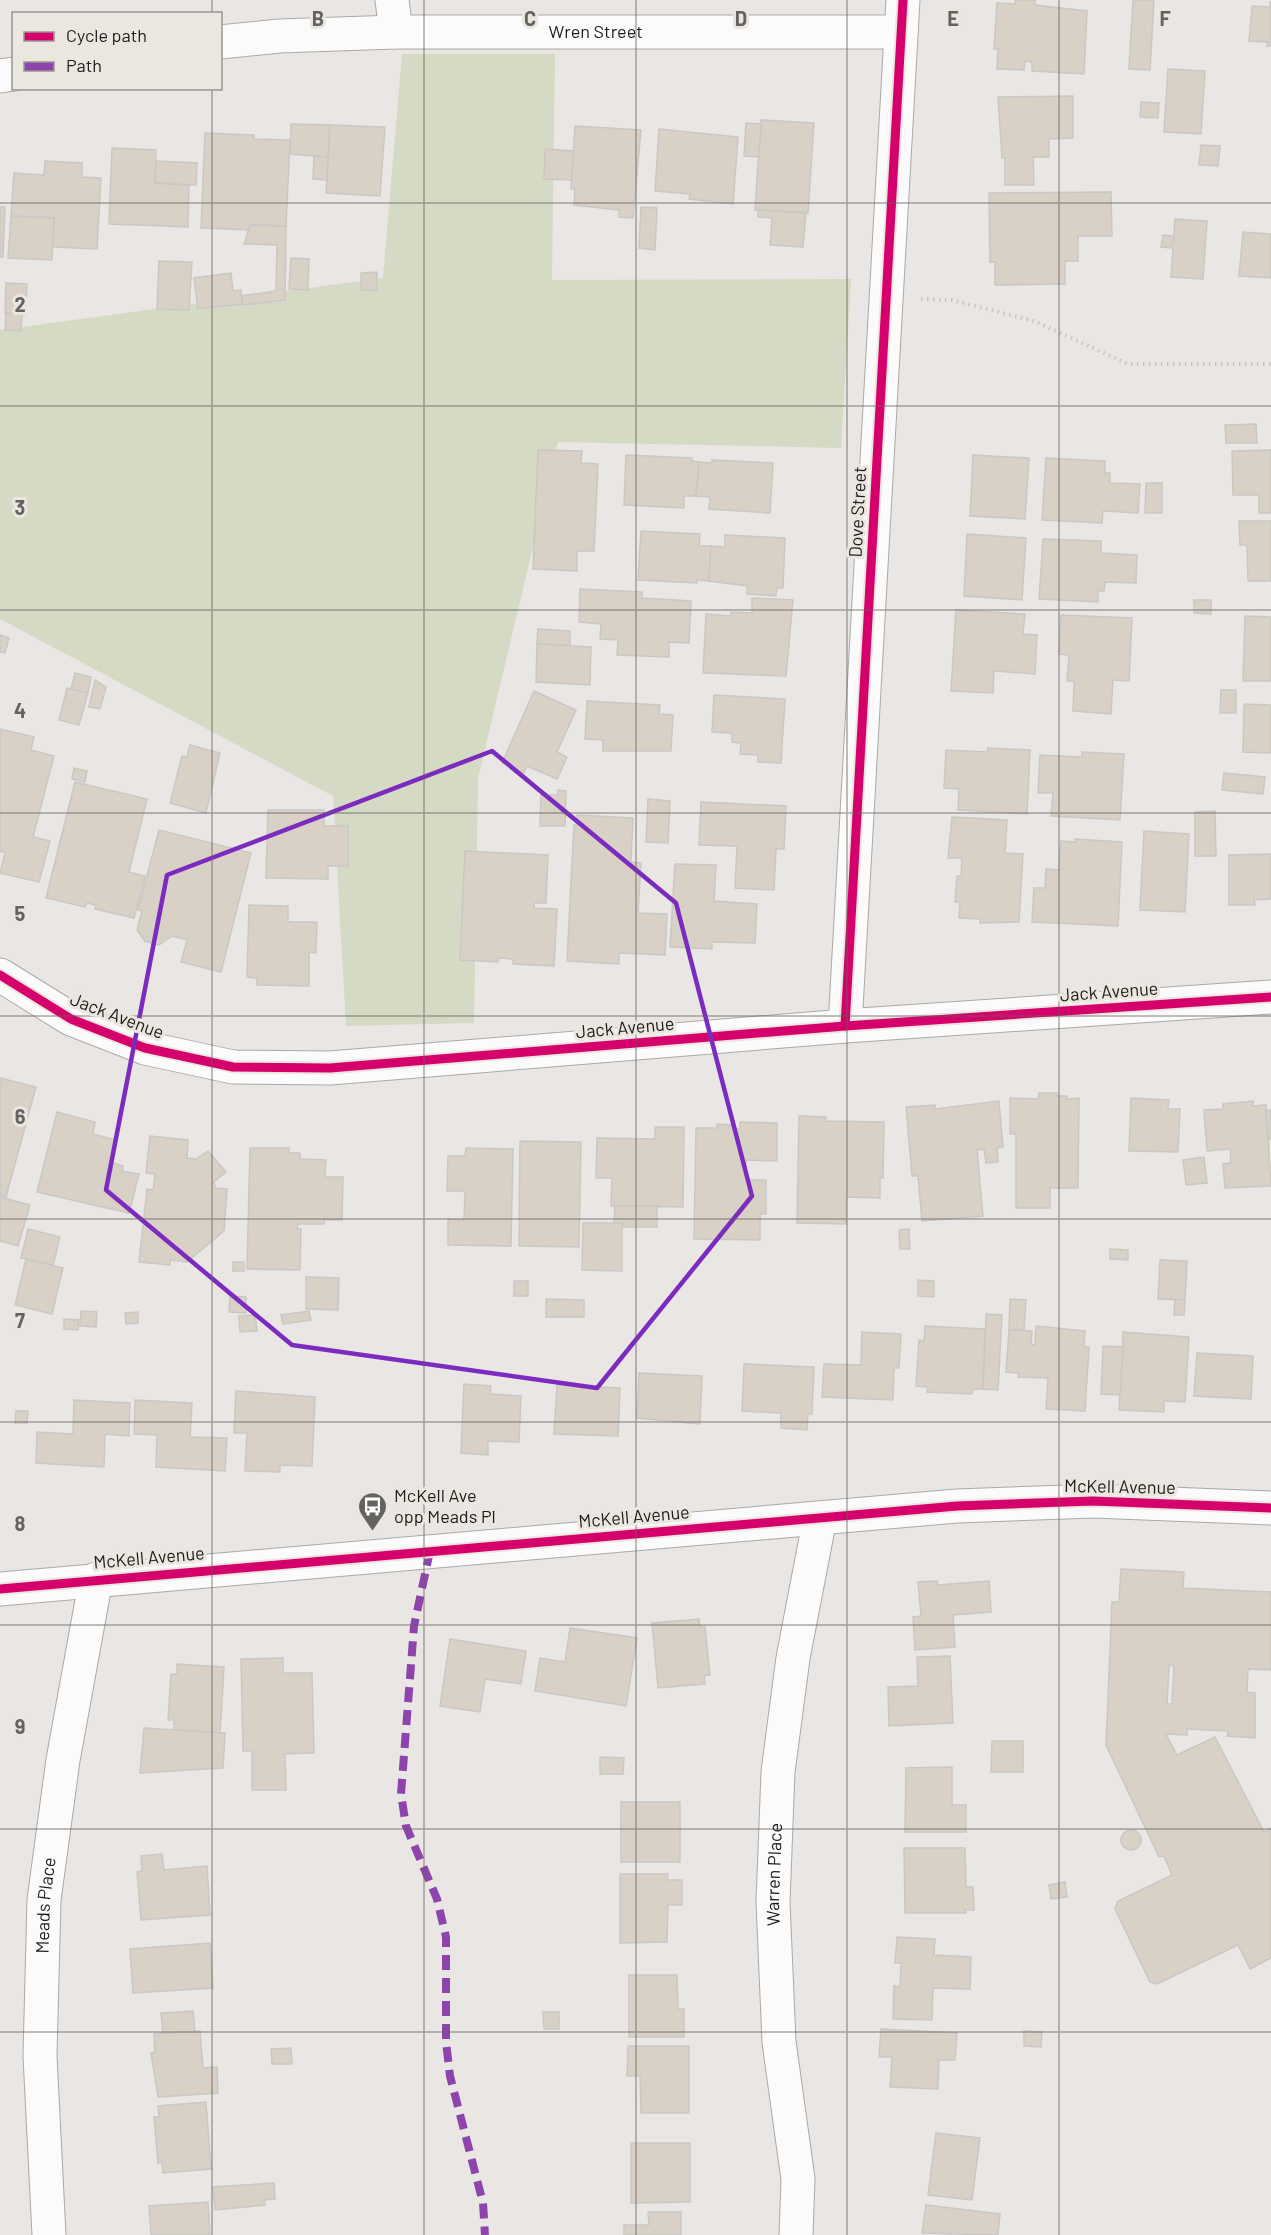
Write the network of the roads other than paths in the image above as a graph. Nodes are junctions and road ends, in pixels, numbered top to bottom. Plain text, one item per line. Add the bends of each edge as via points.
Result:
1 (903, 0) edge
2 (394, 16) edge
3 (901, 32) junction
4 (222, 42) edge
5 (0, 975) edge
6 (1271, 997) edge
7 (845, 1026) junction
8 (1271, 1508) edge
9 (820, 1518) junction
10 (96, 1579) junction
11 (0, 1589) edge
12 (50, 2235) edge
13 (795, 2235) edge

1 - 3 street, Dove Street
2 - 3 street, Wren Street
2 - 4 street, Wren Street
3 - 7 street, Dove Street
5 - 7 street, Jack Avenue via 71,1019 134,1044 233,1067 330,1068
6 - 7 street, Jack Avenue
8 - 9 street, McKell Avenue via 1093,1501 957,1506
9 - 10 street, McKell Avenue
9 - 13 street, Warren Place via 793,1658 778,1772 773,1902 779,2042 798,2179
10 - 11 street, McKell Avenue
10 - 12 street, Meads Place via 63,1760 44,1900 40,2056

